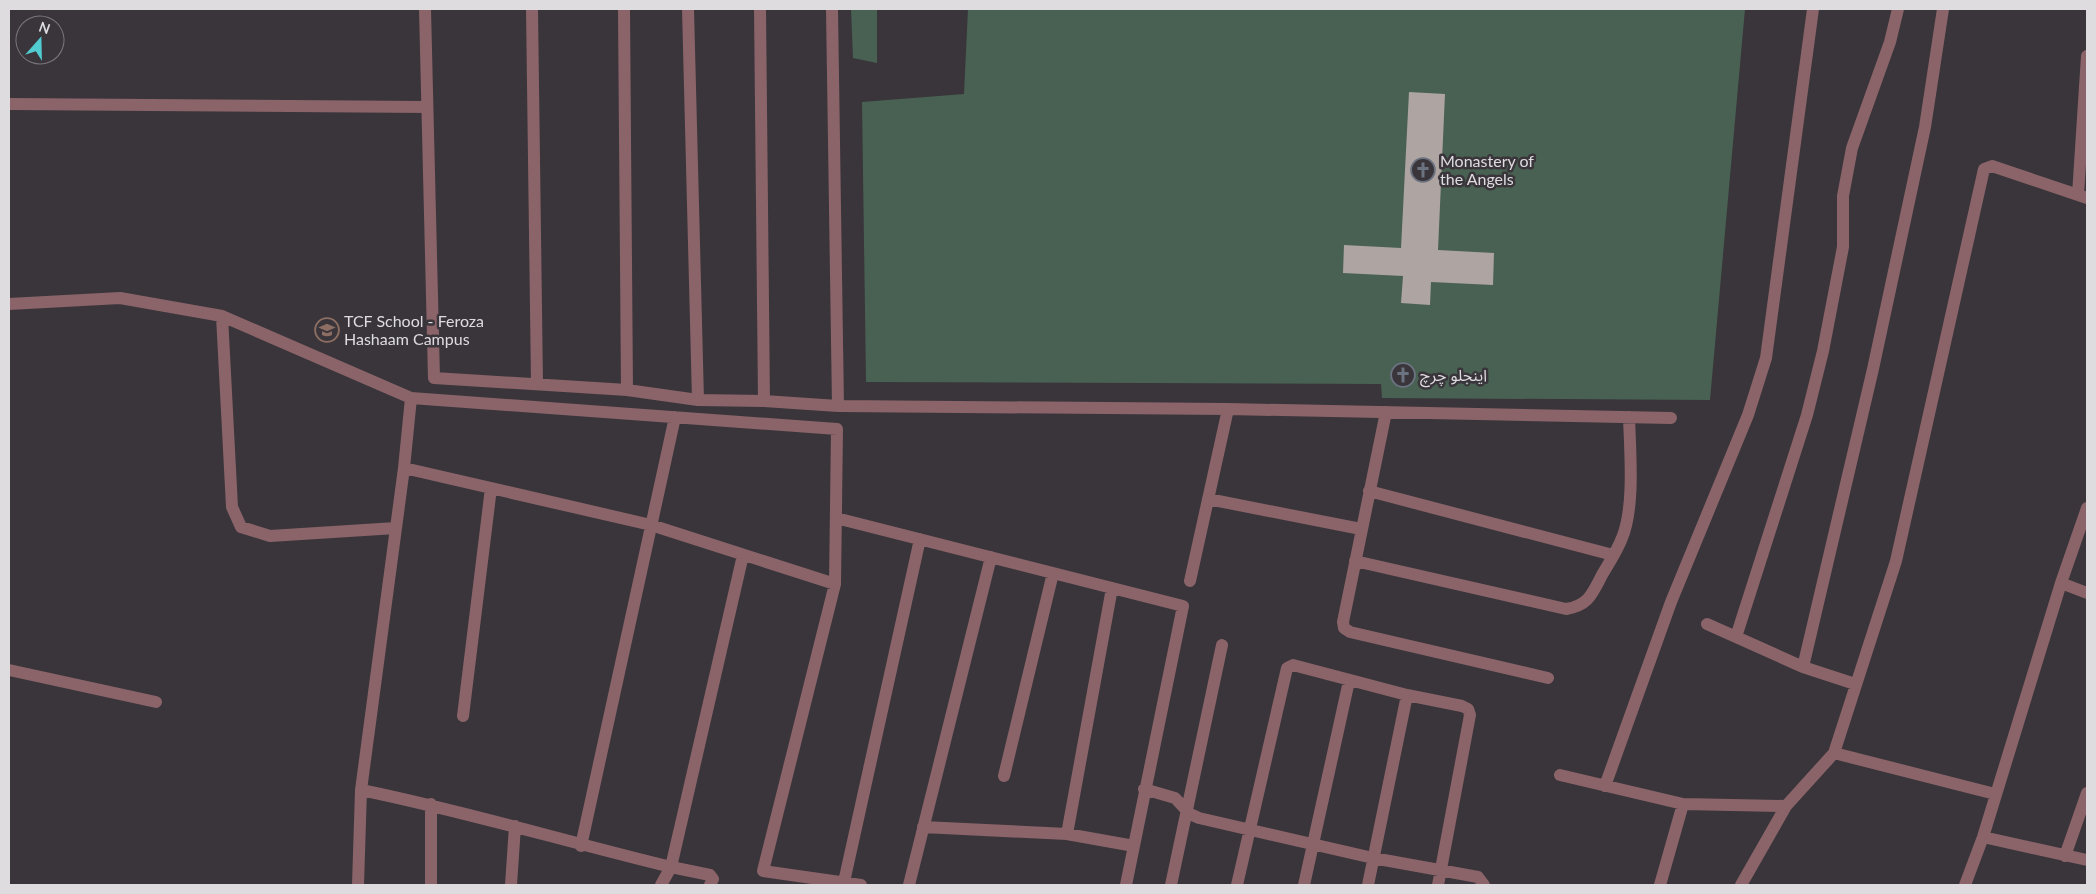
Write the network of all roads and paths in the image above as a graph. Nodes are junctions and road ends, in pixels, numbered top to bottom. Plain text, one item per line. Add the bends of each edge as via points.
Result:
1 (425, 9) edge
2 (532, 9) edge
3 (624, 9) edge
4 (688, 9) edge
5 (760, 9) edge
6 (832, 9) edge
7 (1813, 9) edge
8 (1898, 9) edge
9 (1943, 9) edge
10 (2087, 56) edge
11 (9, 104) edge
12 (427, 107) junction
13 (2083, 197) edge
14 (9, 304) edge
15 (222, 316) junction
16 (537, 384) junction
17 (627, 390) junction
18 (411, 398) junction
19 (698, 400) junction
20 (764, 401) junction
21 (838, 406) junction
22 (1228, 409) junction
23 (1386, 412) junction
24 (675, 417) junction
25 (1629, 417) junction
26 (1671, 418) dead end
27 (404, 468) junction
28 (491, 488) junction
29 (1369, 491) junction
30 (1208, 500) junction
31 (2087, 508) edge
32 (836, 518) junction
33 (651, 526) junction
34 (396, 528) junction
35 (1361, 529) junction
36 (920, 539) junction
37 (743, 555) junction
38 (1613, 555) junction
39 (991, 557) junction
40 (1355, 561) junction
41 (1053, 573) junction
42 (1190, 581) dead end
43 (2062, 583) junction
44 (835, 584) junction
45 (1112, 588) junction
46 (2087, 593) edge
47 (1707, 624) dead end
48 (1736, 637) junction
49 (1222, 645) dead end
50 (1804, 667) junction
51 (9, 670) edge
52 (1548, 678) dead end
53 (1349, 681) junction
54 (1856, 684) junction
55 (1407, 695) junction
56 (156, 702) dead end
57 (463, 716) dead end
58 (1834, 753) junction
59 (1560, 775) dead end
60 (1004, 776) dead end
61 (1605, 786) junction
62 (1144, 789) junction
63 (361, 790) junction
64 (2087, 793) edge
65 (1995, 794) junction
66 (431, 804) junction
67 (1683, 804) junction
68 (1786, 806) junction
69 (1186, 810) junction
70 (515, 826) junction
71 (923, 827) junction
72 (1248, 829) junction
73 (1067, 834) junction
74 (1983, 837) junction
75 (1312, 844) junction
76 (581, 846) junction
77 (1134, 846) junction
78 (2065, 856) junction
79 (1373, 858) junction
80 (2087, 860) edge
81 (671, 867) junction
82 (1441, 871) junction
83 (844, 882) junction
84 (358, 885) edge
85 (430, 885) edge
86 (511, 885) edge
87 (661, 885) edge
88 (710, 885) edge
89 (861, 885) edge
90 (908, 885) edge
91 (1126, 885) edge
92 (1171, 885) edge
93 (1237, 885) edge
94 (1304, 885) edge
95 (1368, 885) edge
96 (1438, 885) edge
97 (1484, 885) edge
98 (1660, 885) edge
99 (1742, 885) edge
100 (1965, 885) edge

1 - 12 street
2 - 16 street
3 - 17 street
4 - 19 street
5 - 20 street
6 - 21 street
7 - 61 street via 1766,358 1748,415 1671,602
8 - 48 street via 1890,42 1852,148 1843,196 1843,248 1807,415
9 - 50 street via 1917,166
10 - 13 street
11 - 12 street
12 - 16 street via 434,378
13 - 54 street via 1992,166 1984,169 1896,561
14 - 15 street via 120,298
15 - 18 street
15 - 34 street via 232,507 241,527 270,536
16 - 17 street
17 - 19 street
18 - 24 street
18 - 27 street
19 - 20 street
20 - 21 street
21 - 22 street
22 - 23 street
22 - 30 street
23 - 25 street
23 - 29 street
24 - 32 street via 837,429
24 - 33 street
25 - 26 street
25 - 38 street via 1627,523
27 - 28 street
27 - 34 street
28 - 33 street
28 - 57 street
29 - 35 street
29 - 38 street
30 - 35 street
30 - 42 street
31 - 43 street
32 - 36 street
32 - 44 street
33 - 37 street
33 - 76 street
34 - 63 street
35 - 40 street
36 - 39 street
36 - 83 street
37 - 44 street
37 - 81 street
38 - 40 street via 1588,600 1566,609
39 - 41 street
39 - 71 street
40 - 52 street via 1343,622 1344,628 1350,632
41 - 45 street
41 - 60 street
43 - 46 street
43 - 65 street
44 - 83 street via 764,871
45 - 62 street via 1183,606
45 - 73 street
47 - 48 street
48 - 50 street
49 - 69 street
50 - 54 street
51 - 56 street
53 - 55 street
53 - 72 street via 1293,665 1287,668
53 - 75 street
54 - 58 street
55 - 79 street
55 - 82 street via 1462,706 1470,715
58 - 65 street
58 - 68 street
59 - 61 street
61 - 67 street
62 - 69 street via 1176,798
62 - 77 street
63 - 66 street
63 - 84 street
64 - 78 street
65 - 74 street
66 - 70 street
66 - 85 street
67 - 68 street
67 - 98 street
68 - 99 street
69 - 72 street via 1199,818
69 - 92 street
70 - 76 street
70 - 86 street
71 - 73 street
71 - 90 street
72 - 75 street
72 - 93 street
73 - 77 street
74 - 78 street
74 - 100 street
75 - 79 street
75 - 94 street
76 - 81 street
77 - 91 street
78 - 80 street
79 - 82 street
79 - 95 street
81 - 87 street
81 - 88 street via 710,874 713,879
82 - 96 street
82 - 97 street via 1478,877
83 - 89 street

